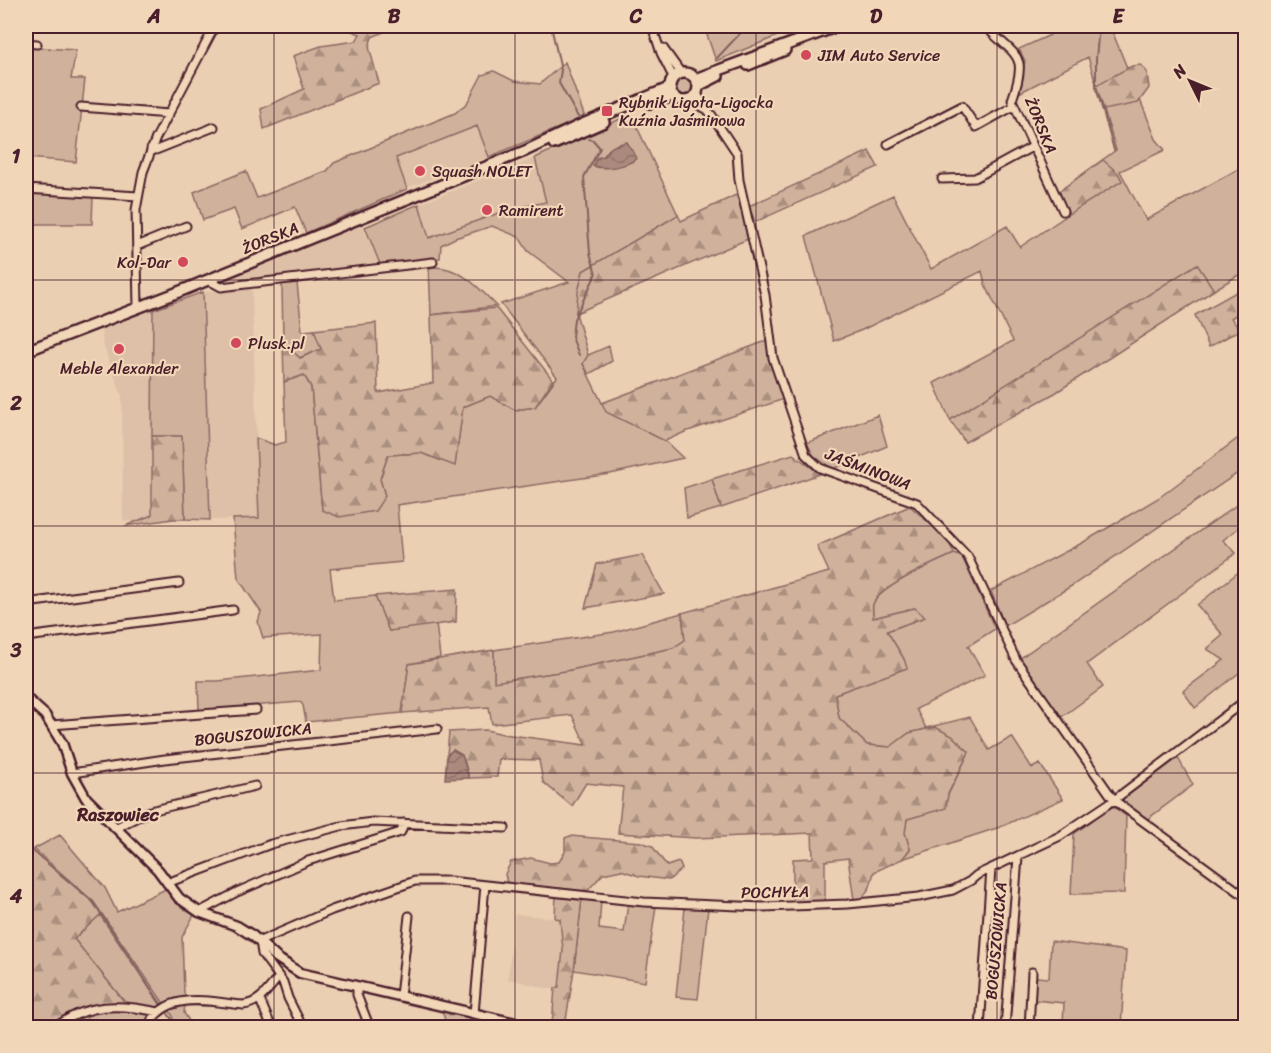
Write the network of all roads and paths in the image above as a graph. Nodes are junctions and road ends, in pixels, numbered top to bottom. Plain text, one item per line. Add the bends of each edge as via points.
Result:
1 (215, 26) edge
2 (652, 26) edge
3 (838, 26) edge
4 (985, 26) edge
5 (26, 43) edge
6 (37, 44) dead end
7 (677, 75) junction
8 (697, 86) junction
9 (671, 92) junction
10 (689, 100) junction
11 (1014, 106) junction
12 (81, 107) dead end
13 (706, 109) junction
14 (169, 114) junction
15 (214, 127) dead end
16 (888, 144) dead end
17 (1032, 147) junction
18 (151, 149) junction
19 (942, 179) dead end
20 (26, 189) edge
21 (138, 196) junction
22 (1063, 211) dead end
23 (186, 226) dead end
24 (137, 246) junction
25 (433, 262) dead end
26 (208, 280) junction
27 (138, 307) junction
28 (26, 351) edge
29 (179, 583) dead end
30 (26, 603) edge
31 (233, 610) dead end
32 (26, 637) edge
33 (26, 698) edge
34 (1245, 700) edge
35 (256, 710) dead end
36 (51, 725) junction
37 (437, 729) dead end
38 (72, 773) junction
39 (255, 786) dead end
40 (1114, 800) junction
41 (404, 823) junction
42 (115, 828) junction
43 (505, 828) dead end
44 (1018, 857) junction
45 (991, 869) junction
46 (167, 883) junction
47 (485, 885) junction
48 (1244, 893) edge
49 (199, 912) junction
50 (409, 916) dead end
51 (260, 941) junction
52 (1032, 972) dead end
53 (279, 977) junction
54 (357, 987) junction
55 (400, 996) junction
56 (260, 1000) junction
57 (159, 1012) junction
58 (474, 1014) junction
59 (54, 1028) edge
60 (147, 1028) edge
61 (272, 1028) edge
62 (303, 1028) edge
63 (370, 1028) edge
64 (537, 1028) edge
65 (980, 1028) edge
66 (1005, 1028) edge
67 (1029, 1028) edge

1 - 14 street
2 - 7 street via 661,53
3 - 8 main road
4 - 11 street, ŻORSKA via 1019,58 1021,75 1012,100
5 - 6 street
7 - 8 main road via 688,74
7 - 9 main road
8 - 10 main road
8 - 13 street, JAŚMINOWA
9 - 10 main road via 679,101
9 - 26 main road, ŻORSKA via 550,146 525,152
10 - 13 street, JAŚMINOWA
11 - 16 street via 976,127 962,106
11 - 17 street, ŻORSKA
12 - 14 street
13 - 40 street, JAŚMINOWA via 737,153 739,180 765,295 773,358 806,455 820,468 917,503 968,556 1016,660
14 - 18 street
15 - 18 street
17 - 19 street via 975,178
17 - 22 street, ŻORSKA
18 - 21 street
20 - 21 street
21 - 24 street
23 - 24 street
24 - 27 street
25 - 26 street via 221,287
26 - 27 main road, ŻORSKA
27 - 28 main road, ŻORSKA
29 - 30 street
31 - 32 street
33 - 36 street
34 - 40 street, POCHYŁA
35 - 36 street, BOGUSZOWICKA
36 - 38 street
37 - 38 street, BOGUSZOWICKA
38 - 42 street via 86,798
39 - 42 street via 150,811
40 - 44 street, POCHYŁA via 1060,836
40 - 48 street, JAŚMINOWA
41 - 43 street
41 - 46 street via 341,826 271,844
41 - 49 street via 401,832 308,861
42 - 46 street
44 - 45 street, POCHYŁA
44 - 66 street, BOGUSZOWICKA
45 - 47 street, POCHYŁA via 952,890 919,897 763,907 644,902
45 - 65 street, BOGUSZOWICKA
46 - 49 street via 179,898
47 - 51 street, POCHYŁA via 415,881 342,906
47 - 58 street
49 - 51 street via 237,926
50 - 55 street
51 - 53 street via 262,954
51 - 54 street via 276,958 300,973
52 - 67 street
53 - 56 street
53 - 62 street
54 - 55 street
54 - 63 street
55 - 58 street
56 - 57 street via 243,1005 188,999
56 - 61 street
57 - 59 street via 97,1007 67,1017
57 - 60 street
58 - 64 street

